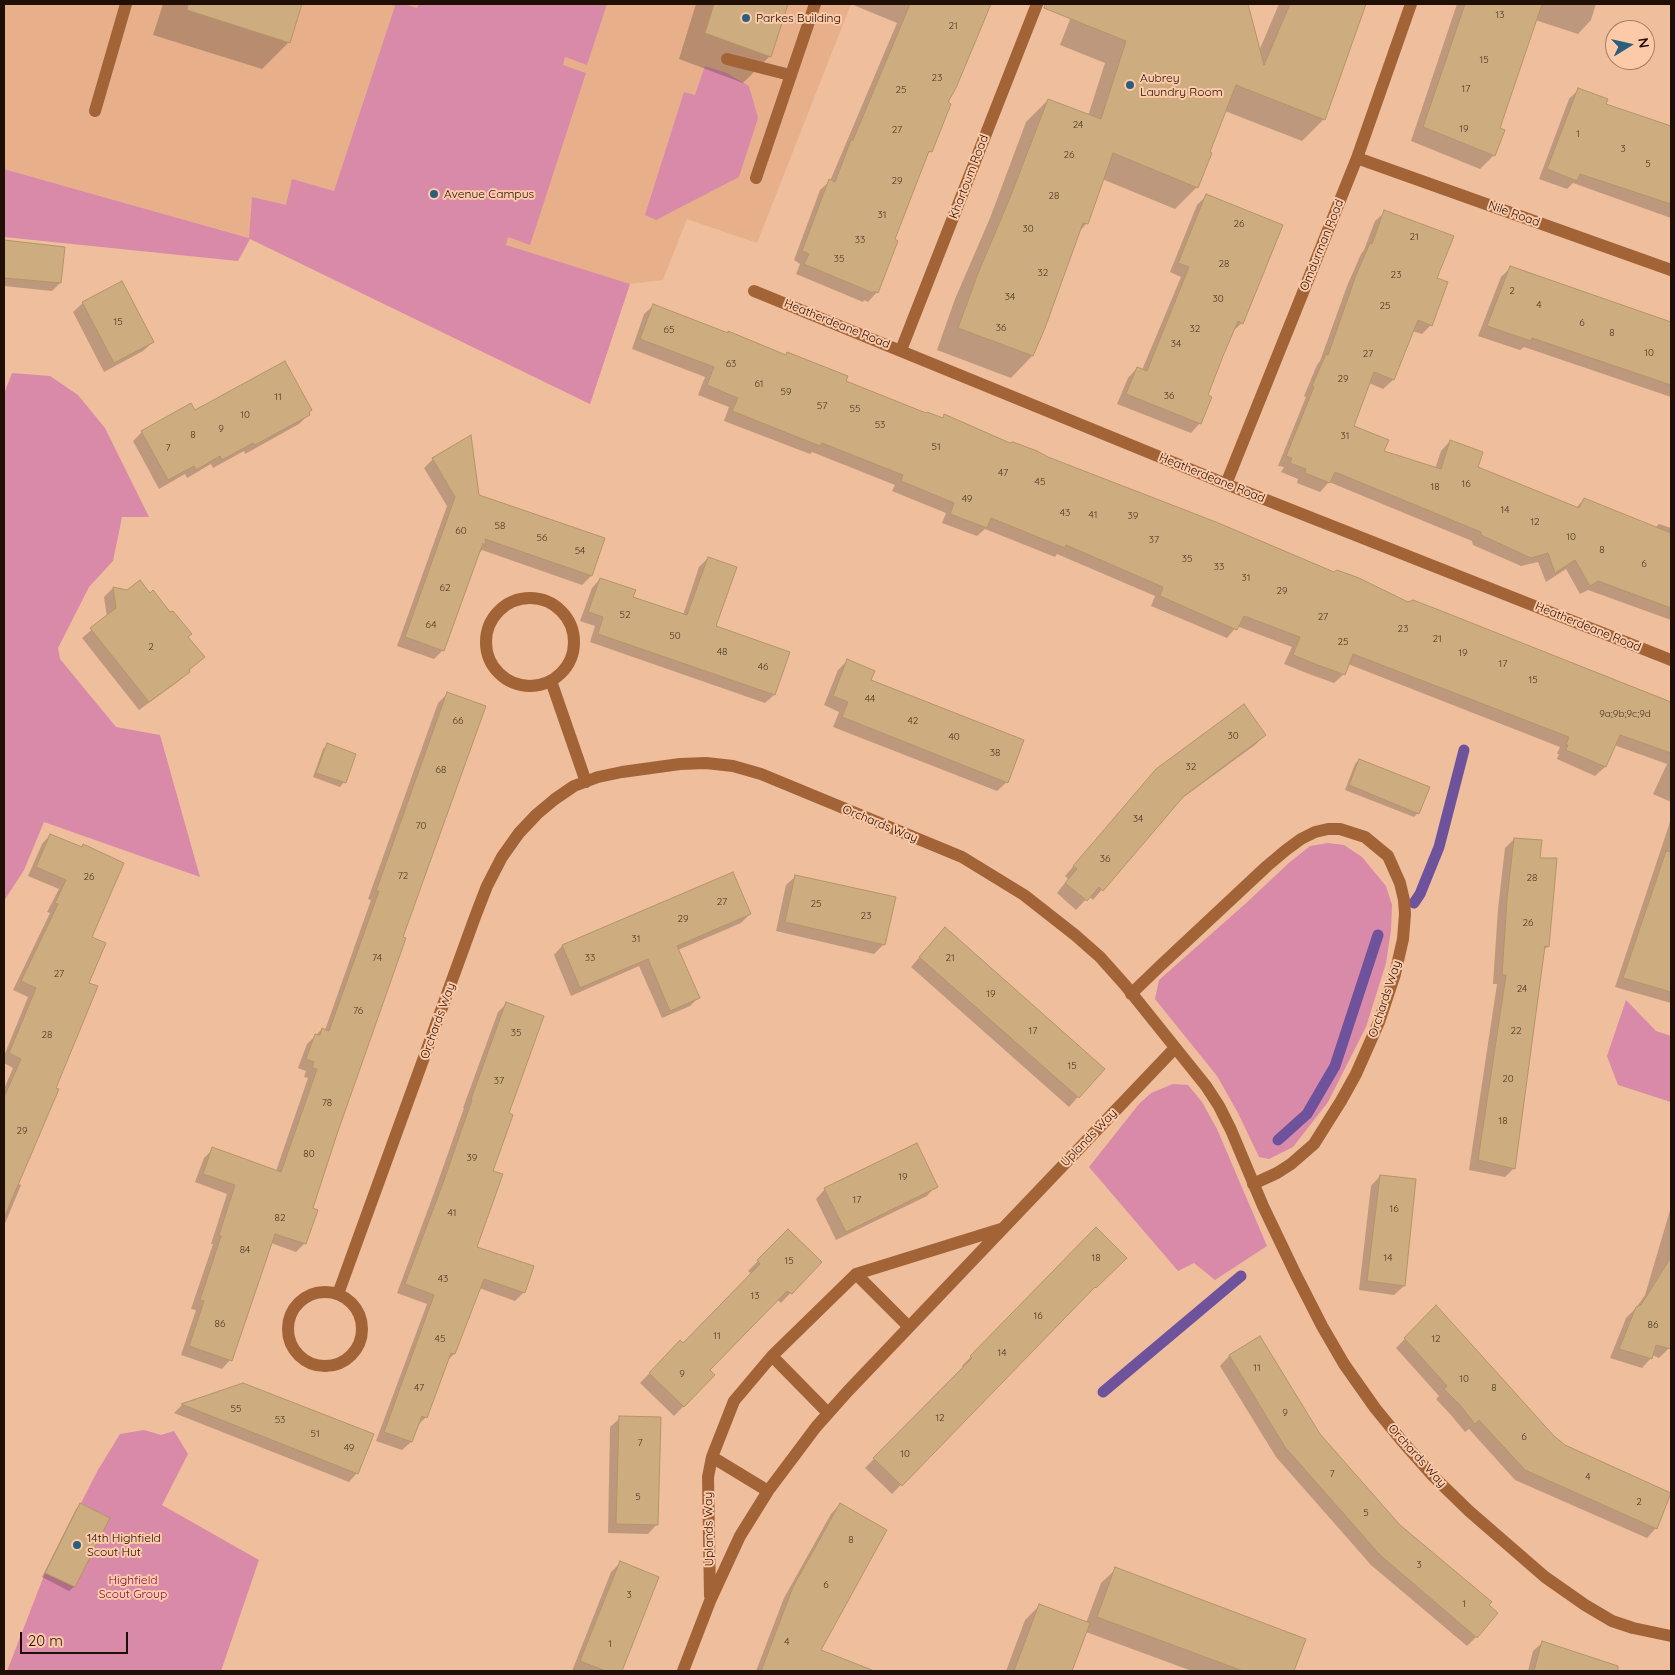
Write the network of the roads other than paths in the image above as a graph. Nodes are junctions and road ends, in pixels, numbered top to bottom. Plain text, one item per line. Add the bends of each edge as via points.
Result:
1 (126, 4) edge
2 (815, 4) edge
3 (1036, 4) edge
4 (1411, 4) edge
5 (727, 59) dead end
6 (790, 75) junction
7 (95, 111) dead end
8 (1357, 158) junction
9 (756, 178) dead end
10 (1671, 270) edge
11 (754, 291) dead end
12 (901, 350) junction
13 (1226, 484) junction
14 (1671, 660) edge
15 (551, 681) junction
16 (586, 782) junction
17 (1131, 994) junction
18 (1175, 1048) junction
19 (1254, 1184) junction
20 (1003, 1228) junction
21 (856, 1274) junction
22 (338, 1294) junction
23 (909, 1327) junction
24 (772, 1356) junction
25 (828, 1413) junction
26 (712, 1457) junction
27 (768, 1491) junction
28 (710, 1601) junction
29 (1671, 1636) edge
30 (683, 1671) edge

1 - 7 street
2 - 6 street
3 - 12 street, Khartoum Road
4 - 8 street, Omdurman Road
5 - 6 street
6 - 9 street
8 - 10 street, Nile Road
8 - 13 street, Omdurman Road
11 - 12 street, Heatherdeane Road
12 - 13 street, Heatherdeane Road
13 - 14 street, Heatherdeane Road
15 - 15 street via 564,671 572,656 571,624 561,609 546,600 529,597 512,600 498,610 487,626 485,644 489,661 500,675 516,684 534,686
15 - 16 street
16 - 17 street, Orchards Way via 622,772 680,764 733,766 760,774 934,845 992,875 1076,934
16 - 22 street, Orchards Way via 574,786 537,814 502,857 487,886
17 - 18 street, Orchards Way
17 - 19 street, Orchards Way via 1267,866 1301,839 1316,832 1340,829 1365,838 1388,856 1400,883 1405,914 1395,974 1379,1022 1356,1074 1314,1144 1291,1164
18 - 19 street, Orchards Way via 1219,1106
18 - 20 street, Uplands Way
19 - 29 street, Orchards Way via 1296,1275 1344,1364 1375,1408 1433,1476 1545,1577 1585,1605 1612,1621
20 - 21 street, Uplands Way
20 - 23 street, Uplands Way
21 - 23 street
21 - 24 street, Uplands Way
22 - 22 street via 355,1306 360,1314 360,1345 354,1354 339,1364 330,1367 312,1365 292,1349 288,1339 289,1319 298,1302 306,1297 322,1292
23 - 25 street, Uplands Way
24 - 25 street
24 - 26 street, Uplands Way via 734,1401
25 - 27 street, Uplands Way
26 - 27 street
26 - 28 street, Uplands Way via 708,1477
27 - 28 street, Uplands Way via 740,1536
28 - 30 street, Uplands Way

